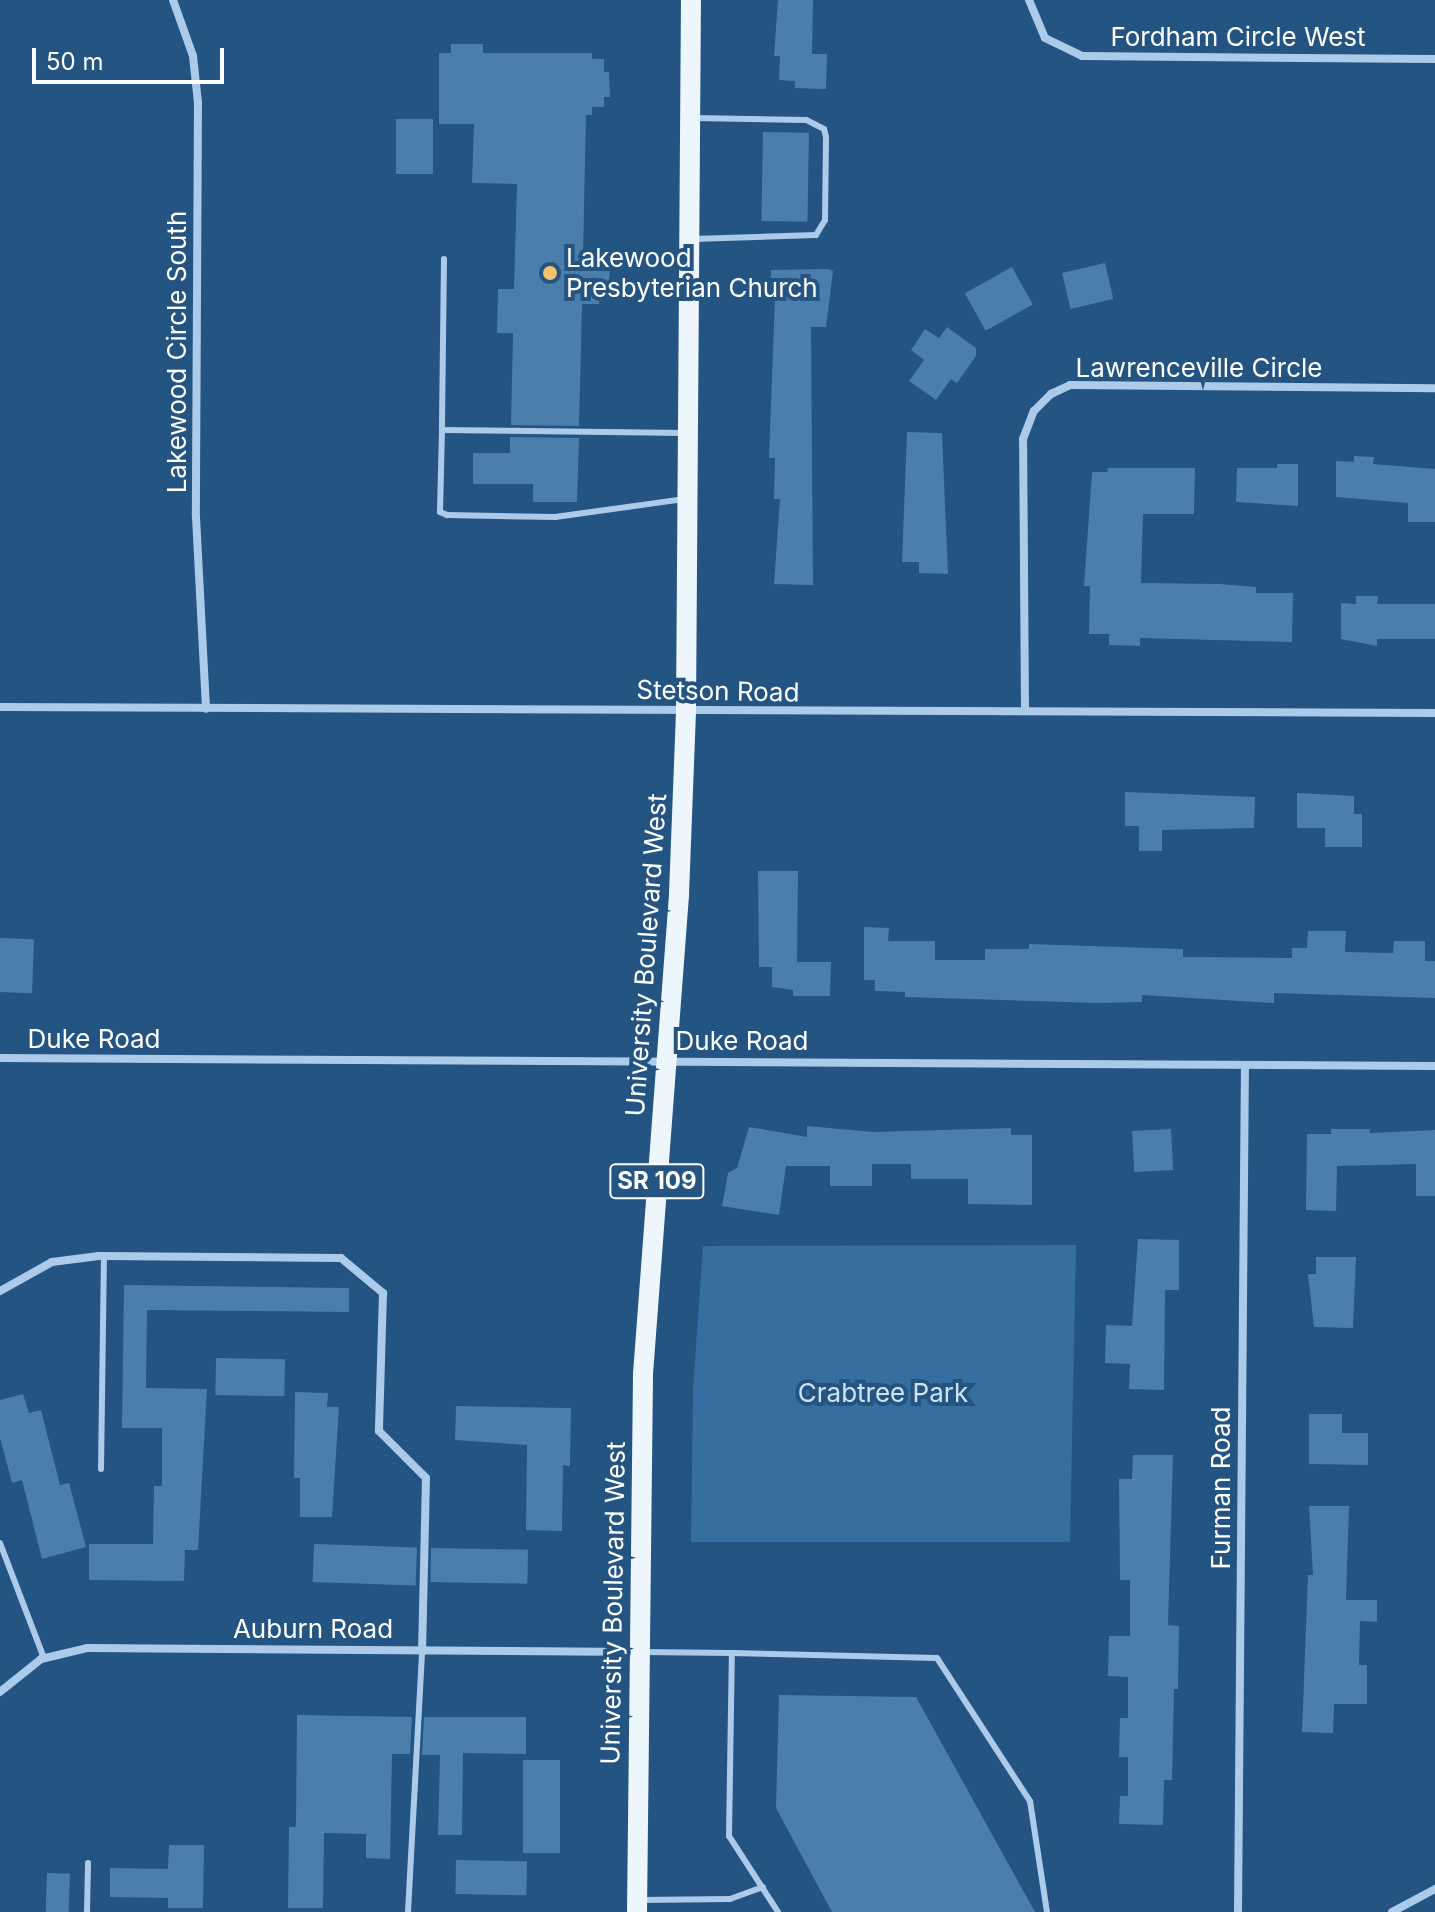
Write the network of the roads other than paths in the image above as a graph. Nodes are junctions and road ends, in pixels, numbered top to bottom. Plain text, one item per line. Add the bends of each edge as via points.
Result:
1 (173, 0) edge
2 (691, 0) edge
3 (1029, 0) edge
4 (1435, 59) edge
5 (691, 118) junction
6 (690, 239) junction
7 (444, 259) dead end
8 (1435, 388) edge
9 (442, 430) junction
10 (688, 433) junction
11 (688, 499) junction
12 (0, 707) edge
13 (206, 709) junction
14 (686, 711) junction
15 (1025, 711) junction
16 (1435, 713) edge
17 (0, 1058) edge
18 (665, 1060) junction
19 (1245, 1065) junction
20 (1435, 1066) edge
21 (104, 1256) junction
22 (0, 1291) edge
23 (101, 1469) dead end
24 (0, 1543) edge
25 (422, 1650) junction
26 (638, 1652) junction
27 (732, 1653) junction
28 (44, 1658) junction
29 (0, 1692) edge
30 (88, 1863) dead end
31 (763, 1887) junction
32 (1435, 1889) edge
33 (637, 1906) edge
34 (87, 1912) edge
35 (408, 1912) edge
36 (778, 1912) edge
37 (1047, 1912) edge
38 (1238, 1912) edge
39 (1392, 1912) edge

1 - 13 street, Lakewood Circle South via 193,56 198,103 196,517
2 - 5 main road, University Boulevard West / SR 109
3 - 4 street, Fordham Circle West via 1045,38 1082,56
5 - 6 main road, University Boulevard West / SR 109
5 - 6 lane via 806,120 824,129 826,137 822,229 805,238
6 - 10 main road, University Boulevard West / SR 109
7 - 9 lane
8 - 15 street, Lawrenceville Circle via 1070,385 1051,394 1034,411 1023,439
9 - 10 lane
9 - 11 lane via 440,512 447,515 555,517
10 - 11 main road, University Boulevard West / SR 109
11 - 14 main road, University Boulevard West / SR 109
12 - 13 street, Stetson Road
13 - 14 street, Stetson Road
14 - 15 street, Stetson Road
14 - 18 main road, University Boulevard West / SR 109
15 - 16 street, Stetson Road
17 - 18 street, Duke Road
18 - 19 street, Duke Road
18 - 26 main road, University Boulevard West / SR 109 via 643,1374
19 - 20 street, Duke Road
19 - 38 street, Furman Road
21 - 22 street via 52,1262
21 - 23 lane
21 - 25 street via 341,1258 383,1293 379,1431 426,1478
24 - 28 lane
25 - 26 street, Auburn Road
25 - 28 street, Auburn Road via 87,1648
25 - 35 lane
26 - 27 lane
26 - 33 main road, University Boulevard West / SR 109
27 - 31 lane via 729,1836
27 - 37 lane via 937,1658 1030,1801
28 - 29 street, Auburn Road
30 - 34 lane
31 - 33 lane via 730,1899
31 - 36 lane
32 - 39 street

